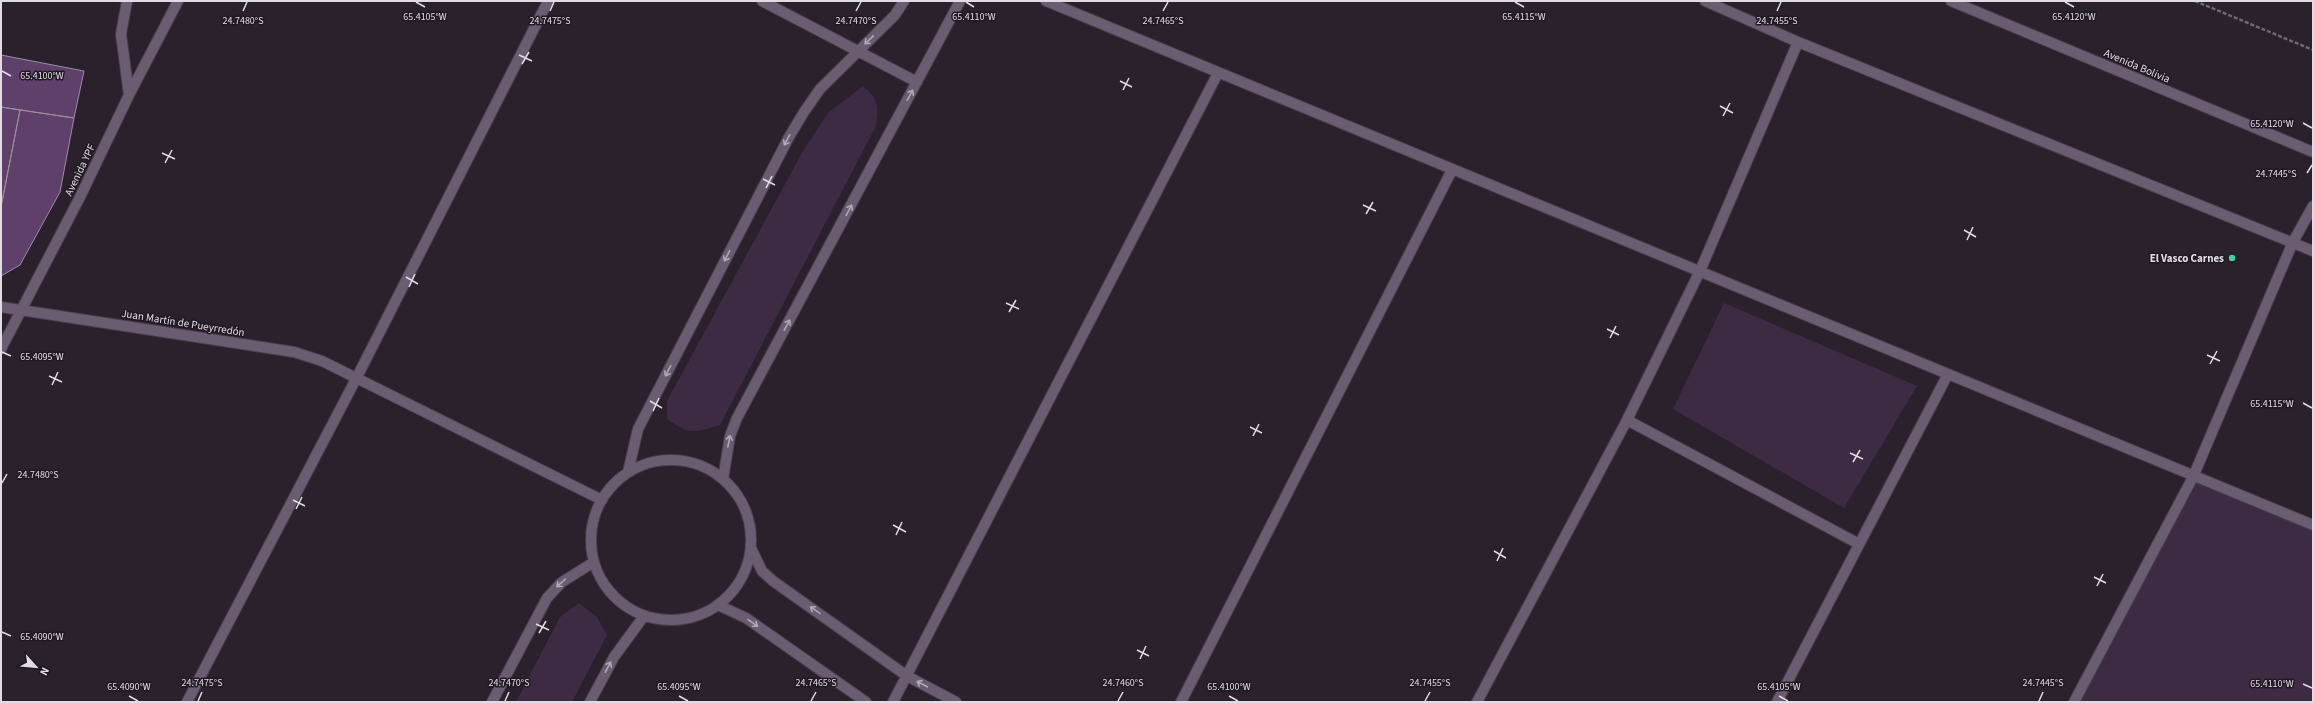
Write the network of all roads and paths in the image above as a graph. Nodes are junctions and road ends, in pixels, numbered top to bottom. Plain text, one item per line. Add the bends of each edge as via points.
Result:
1 (128, 1) edge
2 (178, 1) edge
3 (548, 1) edge
4 (762, 1) edge
5 (904, 1) edge
6 (960, 1) edge
7 (1046, 1) edge
8 (1705, 1) edge
9 (1951, 1) edge
10 (2195, 1) edge
11 (1798, 42) junction
12 (2313, 50) edge
13 (858, 51) junction
14 (1218, 73) junction
15 (917, 82) junction
16 (129, 95) junction
17 (2313, 152) edge
18 (1452, 170) junction
19 (2313, 206) edge
20 (2293, 242) junction
21 (2313, 251) edge
22 (1700, 271) junction
23 (1, 307) edge
24 (21, 311) junction
25 (1, 349) edge
26 (1948, 374) junction
27 (357, 377) junction
28 (1627, 420) junction
29 (628, 472) junction
30 (2193, 477) junction
31 (723, 479) junction
32 (602, 500) junction
33 (2313, 525) edge
34 (1859, 544) junction
35 (751, 548) junction
36 (594, 562) junction
37 (718, 605) junction
38 (644, 616) junction
39 (907, 676) junction
40 (187, 702) edge
41 (492, 702) edge
42 (590, 702) edge
43 (866, 702) edge
44 (893, 702) edge
45 (956, 702) edge
46 (1181, 702) edge
47 (1478, 702) edge
48 (1777, 702) edge
49 (2074, 702) edge

1 - 16 street via 121,34
2 - 16 street, Avenida YPF
3 - 27 street
4 - 13 street
5 -> 13 street via 895,15
6 - 15 street
7 - 14 street
8 - 11 street
9 - 17 street, Avenida Bolivia
10 - 12 path
11 - 20 street
11 - 22 street
13 - 15 street
13 -> 29 street via 820,89 789,137 638,429
14 - 18 street
14 - 39 street
31 -> 15 street via 730,436 737,418
16 - 24 street, Avenida YPF
18 - 22 street
18 - 46 street
19 - 20 street
20 - 21 street
20 - 30 street
22 - 26 street
22 - 28 street
23 - 24 street, Juan Martín de Pueyrredón
24 - 25 street, Avenida YPF
24 - 27 street, Juan Martín de Pueyrredón via 294,352
26 - 30 street
26 - 34 street
27 - 32 street, Juan Martín de Pueyrredón
27 - 40 street
28 - 34 street
28 - 47 street
29 - 31 street via 652,462 677,460 702,466
29 - 32 street via 609,489
30 - 33 street
30 - 49 street
31 - 35 street via 740,499 749,522
32 - 36 street via 596,511 591,536
34 - 48 street
35 - 37 street via 744,572 733,591
39 -> 35 street via 773,581 762,571
36 - 38 street via 608,590 622,604
36 -> 41 street via 562,582 547,598
37 - 38 street via 695,617 669,621
37 -> 43 street via 746,618
42 -> 38 street via 614,657
39 - 44 street
45 -> 39 street

